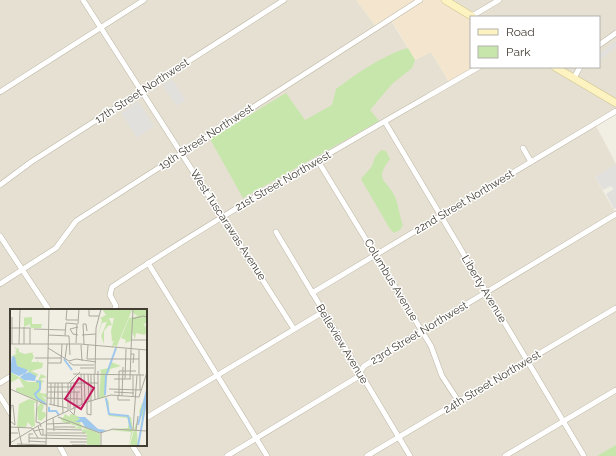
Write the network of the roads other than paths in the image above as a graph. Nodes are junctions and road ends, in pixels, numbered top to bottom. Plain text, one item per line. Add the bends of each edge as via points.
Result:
1 (83, 0) edge
2 (144, 0) edge
3 (284, 0) edge
4 (420, 0) edge
5 (445, 0) edge
6 (499, 0) edge
7 (470, 16) edge
8 (474, 16) edge
9 (101, 28) junction
10 (616, 33) edge
11 (600, 44) edge
12 (477, 68) edge
13 (557, 68) edge
14 (579, 68) edge
15 (574, 78) junction
16 (142, 91) junction
17 (0, 92) edge
18 (616, 103) edge
19 (616, 111) edge
20 (385, 122) junction
21 (523, 148) dead end
22 (181, 153) junction
23 (318, 161) junction
24 (531, 162) junction
25 (0, 185) edge
26 (616, 214) edge
27 (441, 215) junction
28 (222, 216) junction
29 (276, 232) dead end
30 (0, 236) edge
31 (376, 254) junction
32 (148, 263) junction
33 (22, 270) junction
34 (0, 284) edge
35 (486, 292) junction
36 (312, 293) junction
37 (616, 308) edge
38 (48, 309) edge
39 (114, 309) edge
40 (323, 312) junction
41 (294, 329) junction
42 (422, 331) junction
43 (527, 361) junction
44 (359, 372) junction
45 (218, 375) junction
46 (10, 377) edge
47 (0, 383) edge
48 (616, 390) edge
49 (0, 396) edge
50 (458, 402) junction
51 (10, 412) edge
52 (147, 417) edge
53 (564, 421) junction
54 (256, 438) junction
55 (398, 438) junction
56 (60, 446) edge
57 (133, 446) edge
58 (65, 456) edge
59 (139, 456) edge
60 (227, 456) edge
61 (267, 456) edge
62 (367, 456) edge
63 (410, 456) edge
64 (505, 456) edge
65 (584, 456) edge

1 - 9 street, West Tuscarawas Avenue
2 - 9 street
3 - 16 street, 17th Street Northwest
4 - 22 street, 19th Street Northwest
5 - 7 main road
6 - 8 street
9 - 16 street, West Tuscarawas Avenue
9 - 17 street
10 - 11 street
12 - 20 street, 21st Street Northwest
13 - 15 main road
14 - 15 street
15 - 18 main road
16 - 22 street, West Tuscarawas Avenue
16 - 25 street, 17th Street Northwest via 31,162
19 - 24 street, 22nd Street Northwest
20 - 23 street, 21st Street Northwest
20 - 27 street, Liberty Avenue
21 - 24 street
22 - 28 street, West Tuscarawas Avenue
22 - 33 street, 19th Street Northwest via 76,221 56,248
23 - 28 street, 21st Street Northwest
23 - 31 street, Columbus Avenue
24 - 27 street, 22nd Street Northwest
26 - 35 street, 23rd Street Northwest
27 - 31 street, 22nd Street Northwest
27 - 35 street, Liberty Avenue
28 - 32 street, 21st Street Northwest
28 - 41 street, West Tuscarawas Avenue
29 - 36 street, Belleview Avenue
30 - 33 street
31 - 36 street, 22nd Street Northwest
31 - 42 street, Columbus Avenue
32 - 39 street, 21st Street Northwest via 112,287 110,295 116,306
32 - 45 street
33 - 34 street, 19th Street Northwest
33 - 38 street
35 - 42 street, 23rd Street Northwest
35 - 43 street, Liberty Avenue
36 - 40 street, Belleview Avenue
37 - 43 street, 24th Street Northwest
40 - 41 street
40 - 44 street, Belleview Avenue
41 - 45 street
42 - 44 street, 23rd Street Northwest via 364,366
42 - 50 street, Columbus Avenue via 431,346 442,376
43 - 50 street, 24th Street Northwest
43 - 53 street, Liberty Avenue
44 - 54 street, 23rd Street Northwest via 356,378
44 - 55 street, Belleview Avenue
45 - 52 street
45 - 54 street
46 - 47 street
48 - 53 street
49 - 51 street
50 - 55 street, 24th Street Northwest
53 - 64 street
53 - 65 street, Liberty Avenue
54 - 60 street, 23rd Street Northwest
54 - 61 street
55 - 62 street, 24th Street Northwest
55 - 63 street, Belleview Avenue
56 - 58 street
57 - 59 street

